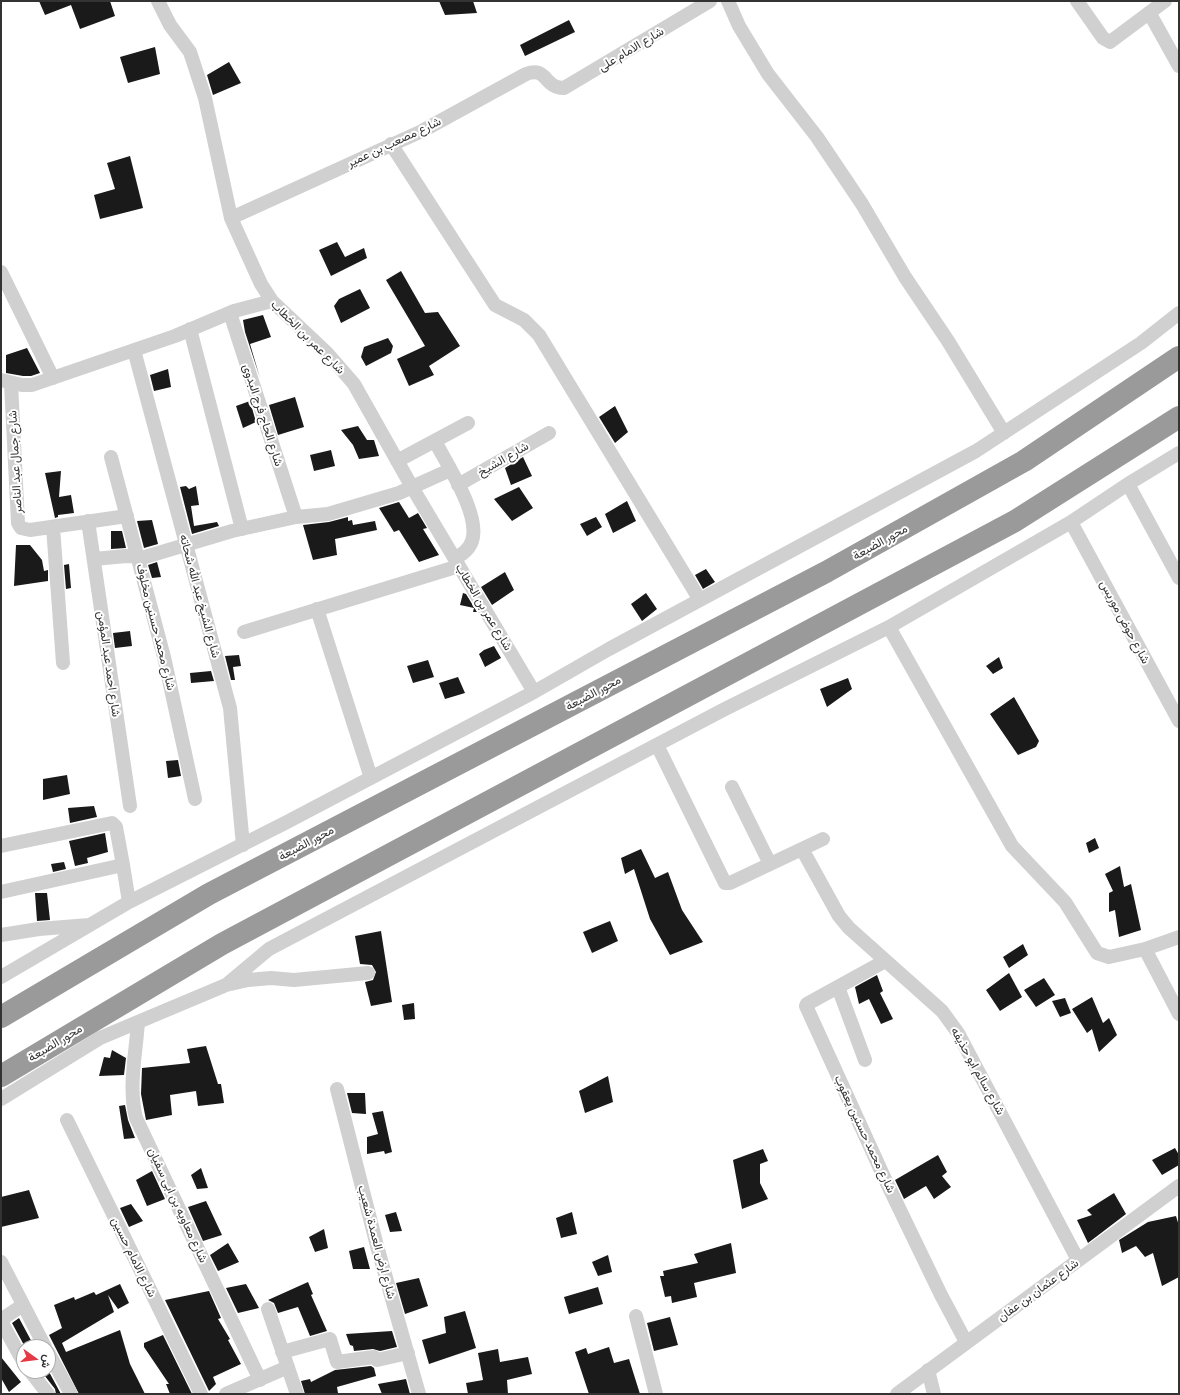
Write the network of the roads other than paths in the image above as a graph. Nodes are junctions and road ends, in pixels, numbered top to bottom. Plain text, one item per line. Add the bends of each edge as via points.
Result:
1 (158, 1) edge
2 (710, 1) edge
3 (728, 1) edge
4 (1077, 1) edge
5 (1165, 1) edge
6 (1150, 14) junction
7 (1179, 66) edge
8 (550, 85) joint
9 (391, 144) junction
10 (231, 218) junction
11 (1, 272) edge
12 (272, 301) junction
13 (230, 313) junction
14 (1179, 313) edge
15 (190, 329) junction
16 (134, 350) junction
17 (1179, 357) edge
18 (53, 378) junction
19 (6, 381) edge
20 (1179, 417) edge
21 (468, 423) dead end
22 (549, 433) dead end
23 (1004, 433) junction
24 (435, 441) junction
25 (1179, 453) edge
26 (111, 457) dead end
27 (397, 460) junction
28 (450, 470) junction
29 (1128, 484) junction
30 (458, 486) junction
31 (412, 487) junction
32 (127, 516) junction
33 (296, 517) junction
34 (88, 522) junction
35 (1071, 522) junction
36 (53, 527) junction
37 (242, 529) junction
38 (186, 544) junction
39 (138, 557) junction
40 (94, 559) junction
41 (457, 562) junction
42 (1179, 578) edge
43 (700, 600) junction
44 (318, 609) junction
45 (889, 627) junction
46 (244, 632) dead end
47 (63, 663) dead end
48 (534, 692) junction
49 (1179, 721) edge
50 (657, 745) junction
51 (371, 778) junction
52 (732, 787) dead end
53 (195, 799) dead end
54 (130, 806) dead end
55 (823, 839) dead end
56 (243, 845) junction
57 (1, 846) edge
58 (802, 849) junction
59 (770, 864) junction
60 (123, 865) junction
61 (1, 892) edge
62 (129, 902) junction
63 (94, 925) junction
64 (1, 935) edge
65 (1179, 938) edge
66 (1145, 949) junction
67 (885, 961) junction
68 (368, 973) dead end
69 (1, 977) edge
70 (226, 985) junction
71 (838, 987) junction
72 (1179, 1014) edge
73 (1, 1018) edge
74 (138, 1022) junction
75 (865, 1060) dead end
76 (1, 1076) edge
77 (337, 1089) dead end
78 (1, 1099) edge
79 (67, 1120) dead end
80 (1179, 1186) edge
81 (1078, 1260) junction
82 (1, 1262) edge
83 (23, 1305) junction
84 (268, 1309) dead end
85 (636, 1316) dead end
86 (41, 1339) edge
87 (966, 1342) junction
88 (16, 1348) edge
89 (282, 1352) junction
90 (408, 1353) junction
91 (56, 1367) edge
92 (288, 1367) junction
93 (928, 1370) junction
94 (36, 1379) edge
95 (260, 1380) junction
96 (48, 1394) edge
97 (71, 1394) edge
98 (201, 1394) edge
99 (226, 1394) edge
100 (297, 1394) edge
101 (419, 1394) edge
102 (656, 1394) edge
103 (897, 1394) edge
104 (934, 1394) edge

1 - 10 street, شارع عمر بن الخطاب via 170,25 190,52 205,98
2 - 8 street, شارع الامام على via 570,86 556,88
3 - 23 street via 739,26 768,74 862,204
4 - 6 street via 1108,42
5 - 6 street
6 - 7 street
8 - 9 street, شارع مصعب بن عمير via 542,74 526,74 422,131
9 - 10 street, شارع مصعب بن عمير
9 - 43 street via 494,305 524,320 539,335
10 - 12 street, شارع عمر بن الخطاب via 261,284
11 - 18 street
12 - 13 street
12 - 27 street, شارع عمر بن الخطاب via 327,353 354,384
13 - 15 street
13 - 33 street, شارع الحاج فرج البدوى
14 - 23 street via 1141,343
15 - 16 street
15 - 37 street
16 - 18 street
16 - 38 street, شارع الشيخ عبد الله شحاته
17 - 73 highway, محور الضبعة via 1010,469 826,572 209,894
18 - 19 street via 32,385
19 - 36 street, شارع جمال عبد الناصر via 18,523 25,530
20 - 76 highway, محور الضبعة via 1015,521 222,944
21 - 24 street
22 - 30 street, شارع الشيخ
23 - 43 street via 976,451
24 - 27 street
24 - 28 street
25 - 29 street
26 - 32 street, شارع محمد حسنين مخلوف
27 - 31 street, شارع عمر بن الخطاب
28 - 30 street
28 - 31 street
29 - 35 street
29 - 42 street
30 - 41 street via 471,514 474,533 467,551
31 - 33 street via 383,499 328,514
31 - 41 street, شارع عمر بن الخطاب
32 - 34 street, شارع جمال عبد الناصر
32 - 39 street, شارع محمد حسنين مخلوف
33 - 37 street
34 - 36 street, شارع جمال عبد الناصر
34 - 40 street, شارع احمد عبد المؤمن
35 - 45 street
35 - 49 street, شارع حوض موريس
36 - 47 street
37 - 38 street
38 - 39 street via 150,556
38 - 56 street, شارع الشيخ عبد الله شحاته via 230,708
39 - 40 street
39 - 53 street, شارع محمد حسنين مخلوف via 164,657
40 - 54 street, شارع احمد عبد المؤمن
41 - 44 street
41 - 48 street, شارع عمر بن الخطاب
43 - 48 street
44 - 46 street
44 - 51 street
45 - 50 street
45 - 66 street via 1012,846 1065,902 1097,953 1109,957
48 - 51 street
50 - 59 street via 724,882 730,883
50 - 70 street via 269,949
51 - 56 street
52 - 59 street
55 - 58 street
56 - 62 street
57 - 60 street via 112,823 116,827
58 - 59 street
58 - 67 street, شارع سالم ابو حذيفه via 839,916
60 - 61 street
60 - 62 street
62 - 63 street
63 - 64 street
63 - 69 street
65 - 66 street
66 - 72 street
67 - 71 street, شارع محمد حسنين يعقوب
67 - 81 street, شارع سالم ابو حذيفه via 942,1011 958,1033
68 - 70 street via 294,980 271,978
70 - 74 street
71 - 75 street
71 - 87 street, شارع محمد حسنين يعقوب via 806,1006 884,1177
74 - 78 street via 100,1038
74 - 95 street, شارع معاويه بن ابى سفيان via 133,1092 136,1118
77 - 90 street, شارع ارض العمدة شعيب via 377,1246
79 - 98 street, شارع الامام حسين
80 - 81 street, شارع عثمان بن عفان
81 - 87 street, شارع عثمان بن عفان
82 - 83 street
83 - 86 street
83 - 88 street via 5,1317 2,1323
84 - 89 street
85 - 102 street
87 - 93 street, شارع عثمان بن عفان
89 - 90 street via 330,1339 337,1362 374,1357 377,1360
89 - 92 street
90 - 101 street, شارع ارض العمدة شعيب
91 - 97 street
92 - 95 street
92 - 100 street
93 - 103 street, شارع عثمان بن عفان
93 - 104 street
94 - 96 street
95 - 99 street

